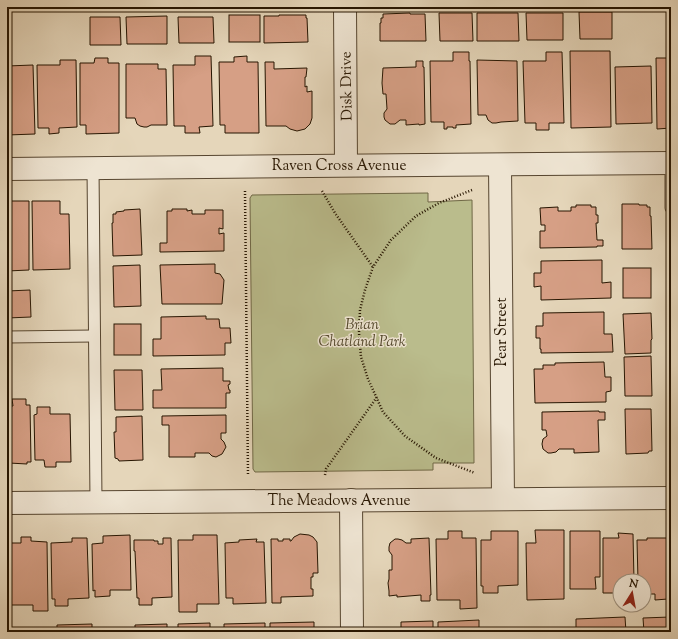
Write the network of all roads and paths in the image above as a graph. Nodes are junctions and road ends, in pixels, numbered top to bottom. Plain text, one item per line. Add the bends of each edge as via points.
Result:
1 (345, 7) edge
2 (671, 163) edge
3 (346, 165) junction
4 (500, 165) junction
5 (93, 167) junction
6 (7, 168) edge
7 (472, 190) dead end
8 (245, 191) dead end
9 (322, 191) dead end
10 (671, 208) edge
11 (373, 267) junction
12 (94, 336) junction
13 (7, 337) edge
14 (377, 397) junction
15 (475, 472) dead end
16 (248, 475) dead end
17 (325, 475) dead end
18 (671, 498) edge
19 (503, 499) junction
20 (351, 500) junction
21 (96, 502) junction
22 (7, 503) edge
23 (352, 632) edge

1 - 3 street, Disk Drive
2 - 4 street, Raven Cross Avenue
2 - 10 lane
3 - 4 street, Raven Cross Avenue
3 - 5 street, Raven Cross Avenue
4 - 19 street, Pear Street
5 - 6 street, Raven Cross Avenue
5 - 12 lane
7 - 11 path via 439,203 416,216 391,240
8 - 16 path
9 - 11 path
11 - 14 path via 360,310 359,333 361,356
12 - 13 lane
12 - 21 lane
14 - 15 path via 383,412 405,436 436,458
14 - 17 path via 326,469
18 - 19 street, The Meadows Avenue
19 - 20 street, The Meadows Avenue
20 - 21 street, The Meadows Avenue
20 - 23 street
21 - 22 street, The Meadows Avenue

